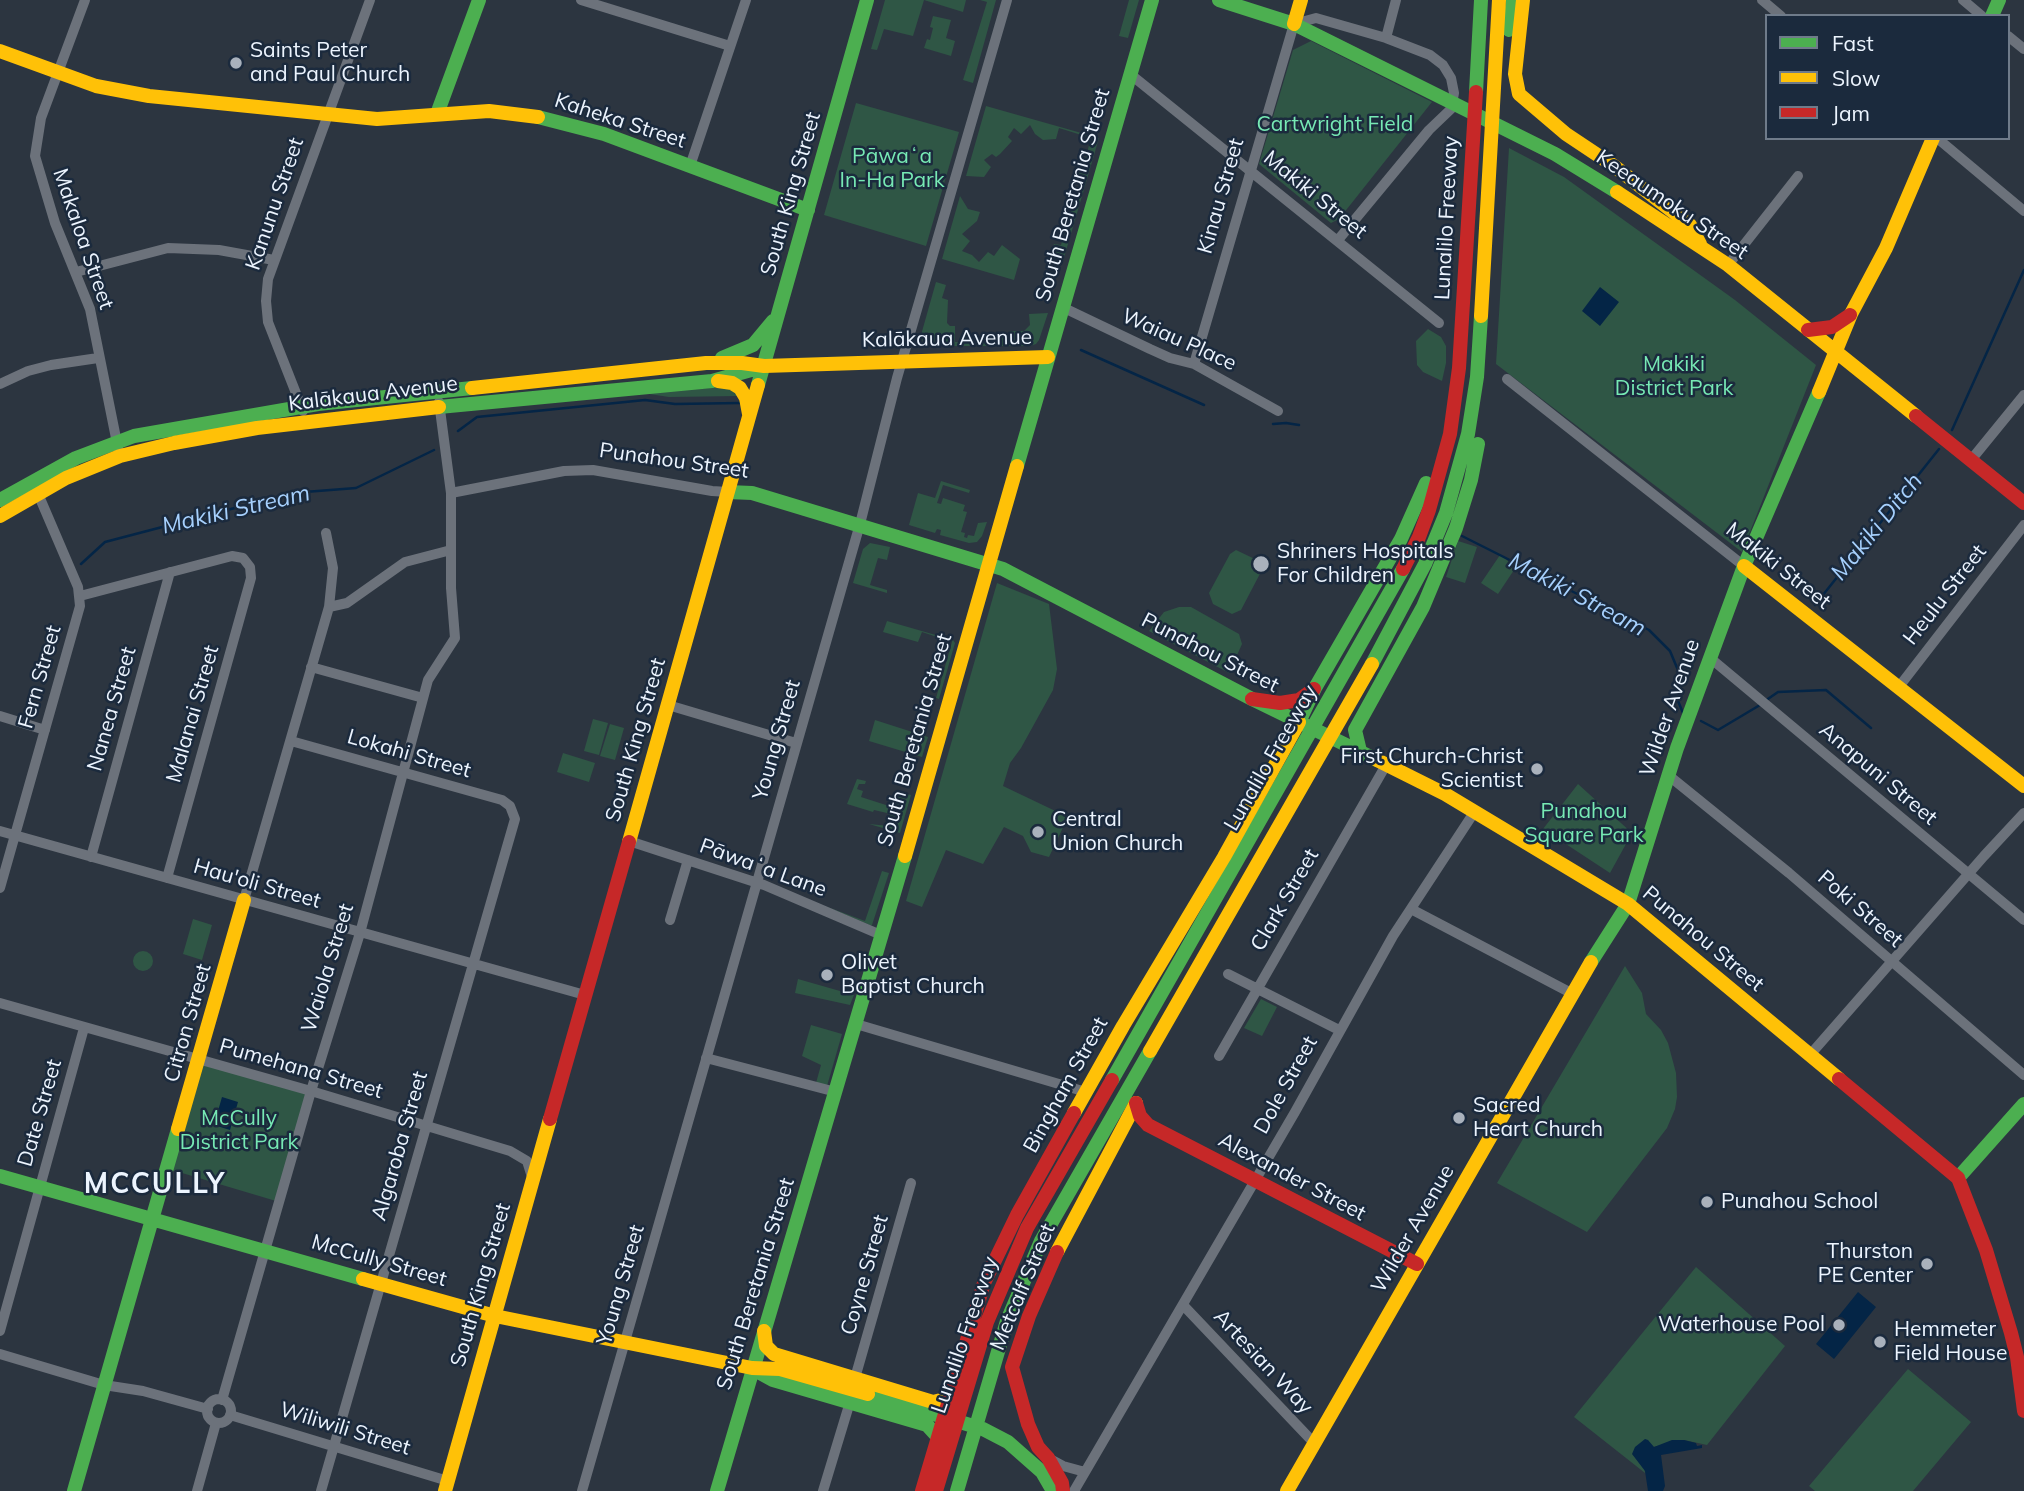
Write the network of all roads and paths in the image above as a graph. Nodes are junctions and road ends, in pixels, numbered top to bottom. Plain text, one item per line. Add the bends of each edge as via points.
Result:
1 (86, 0) edge
2 (370, 0) edge
3 (479, 0) edge
4 (581, 0) edge
5 (746, 0) edge
6 (867, 0) edge
7 (1007, 0) edge
8 (1152, 0) edge
9 (1219, 0) edge
10 (1301, 0) edge
11 (1396, 0) edge
12 (1472, 0) edge
13 (1481, 0) edge
14 (1499, 0) edge
15 (1513, 0) edge
16 (1523, 0) edge
17 (1762, 0) edge
18 (1963, 0) edge
19 (1779, 14) edge
20 (1980, 14) edge
21 (1294, 24) junction
22 (1386, 38) junction
23 (2010, 38) edge
24 (730, 46) junction
25 (2024, 49) edge
26 (0, 51) edge
27 (1496, 64) junction
28 (56, 73) junction
29 (1130, 74) junction
30 (1475, 88) junction
31 (437, 114) junction
32 (327, 116) junction
33 (1934, 140) edge
34 (1937, 140) edge
35 (690, 166) junction
36 (1250, 170) junction
37 (1798, 176) dead end
38 (1646, 190) junction
39 (1636, 204) junction
40 (808, 210) junction
41 (2024, 211) edge
42 (1338, 240) junction
43 (1700, 245) junction
44 (274, 260) junction
45 (1728, 265) junction
46 (75, 272) junction
47 (1062, 307) junction
48 (1851, 314) junction
49 (779, 315) junction
50 (1439, 323) dead end
51 (1808, 330) junction
52 (1479, 351) junction
53 (1836, 353) junction
54 (1048, 357) junction
55 (98, 358) junction
56 (902, 360) junction
57 (706, 363) junction
58 (1194, 364) junction
59 (764, 366) junction
60 (1460, 368) junction
61 (1507, 379) dead end
62 (712, 381) junction
63 (0, 384) edge
64 (437, 392) junction
65 (2024, 395) edge
66 (302, 407) junction
67 (439, 407) junction
68 (1278, 411) dead end
69 (750, 415) junction
70 (304, 424) junction
71 (118, 449) junction
72 (1971, 460) junction
73 (35, 487) junction
74 (728, 492) junction
75 (451, 494) junction
76 (0, 500) edge
77 (2024, 503) edge
78 (0, 516) edge
79 (860, 524) junction
80 (2024, 526) edge
81 (326, 533) dead end
82 (451, 550) junction
83 (988, 563) junction
84 (1744, 566) junction
85 (170, 572) junction
86 (80, 596) junction
87 (329, 607) junction
88 (1709, 657) junction
89 (311, 667) junction
90 (1315, 688) junction
91 (1898, 688) junction
92 (423, 698) junction
93 (1252, 699) junction
94 (668, 705) junction
95 (0, 716) edge
96 (1299, 722) junction
97 (45, 730) junction
98 (291, 740) junction
99 (796, 743) junction
100 (1360, 751) junction
101 (1386, 765) junction
102 (402, 772) junction
103 (1668, 775) junction
104 (2024, 786) edge
105 (513, 811) joint
106 (1475, 811) junction
107 (2024, 813) edge
108 (0, 831) edge
109 (15, 835) junction
110 (629, 841) junction
111 (91, 857) junction
112 (688, 860) junction
113 (1967, 874) junction
114 (167, 878) junction
115 (755, 883) junction
116 (0, 888) edge
117 (244, 900) junction
118 (1628, 904) junction
119 (1411, 909) junction
120 (670, 920) dead end
121 (2024, 920) edge
122 (360, 933) junction
123 (881, 935) junction
124 (1890, 961) junction
125 (473, 965) junction
126 (1228, 974) dead end
127 (1258, 989) junction
128 (1573, 994) junction
129 (586, 995) junction
130 (1180, 1000) junction
131 (0, 1003) edge
132 (856, 1024) junction
133 (84, 1028) junction
134 (1339, 1030) junction
135 (1219, 1056) dead end
136 (1809, 1056) junction
137 (706, 1058) junction
138 (198, 1060) junction
139 (2024, 1075) edge
140 (311, 1091) junction
141 (836, 1092) junction
142 (1086, 1092) junction
143 (1136, 1103) junction
144 (2024, 1104) edge
145 (426, 1125) junction
146 (1148, 1125) junction
147 (1125, 1129) junction
148 (0, 1176) edge
149 (1958, 1178) junction
150 (1255, 1181) junction
151 (533, 1182) junction
152 (911, 1183) dead end
153 (39, 1187) junction
154 (153, 1220) junction
155 (266, 1251) junction
156 (1417, 1264) junction
157 (380, 1284) junction
158 (1183, 1306) junction
159 (495, 1316) junction
160 (765, 1326) junction
161 (0, 1331) edge
162 (625, 1342) junction
163 (0, 1354) edge
164 (809, 1364) junction
165 (752, 1368) junction
166 (780, 1369) junction
167 (855, 1378) junction
168 (104, 1385) junction
169 (949, 1398) junction
170 (222, 1400) junction
171 (850, 1402) junction
172 (208, 1409) junction
173 (2024, 1411) edge
174 (230, 1415) junction
175 (930, 1418) junction
176 (216, 1423) junction
177 (1315, 1444) junction
178 (333, 1445) junction
179 (1048, 1458) junction
180 (1085, 1472) junction
181 (446, 1486) edge
182 (937, 1488) edge
183 (74, 1491) edge
184 (197, 1491) edge
185 (321, 1491) edge
186 (582, 1491) edge
187 (717, 1491) edge
188 (823, 1491) edge
189 (922, 1491) edge
190 (957, 1491) edge
191 (1053, 1491) edge
192 (1063, 1491) edge
193 (1074, 1491) edge
194 (1287, 1491) edge

1 - 28 street, Makaloa Street
2 - 32 street, Kanunu Street
3 - 31 main road
4 - 24 street
5 - 24 street
6 - 40 main road, South King Street
7 - 56 street, Young Street
8 - 29 main road, South Beretania Street
9 - 21 main road, Keeaumoku Street
10 - 21 main road, Kinau Street
11 - 22 street
12 - 30 main road
13 - 30 main road, Lunalilo Freeway
14 - 27 main road, Lunalilo Freeway
15 - 27 main road via 1508,37
16 - 38 main road via 1515,74 1519,94 1566,134
17 - 19 street
18 - 20 street
21 - 22 street, Keeaumoku Street via 1316,18
21 - 36 street, Kinau Street
21 - 39 main road, Keeaumoku Street via 1555,154
22 - 42 street, Keeaumoku Street via 1443,65 1454,93 1451,109
23 - 25 street
24 - 35 street
26 - 28 main road, Kaheka Street
27 - 52 main road, Lunalilo Freeway
28 - 32 main road, Kaheka Street via 111,90
28 - 46 street, Makaloa Street via 41,118 35,156
29 - 36 street, Makiki Street
29 - 47 main road, South Beretania Street
30 - 60 main road, Lunalilo Freeway
31 - 32 main road, Kaheka Street via 377,119
31 - 35 main road, Kaheka Street via 489,111 542,118 604,134
32 - 44 street, Kanunu Street
33 - 48 main road, Wilder Avenue
34 - 41 street
35 - 40 main road, Kaheka Street
36 - 42 street, Makiki Street
36 - 58 street, Kinau Street
37 - 45 street
38 - 39 main road
38 - 43 main road via 1690,225
39 - 43 main road, Keeaumoku Street
40 - 49 main road, South King Street
42 - 50 street, Makiki Street
43 - 45 main road, Keeaumoku Street
44 - 46 street via 219,250 167,248
44 - 66 street, Kanunu Street via 268,278 268,323
45 - 51 main road, Keeaumoku Street
46 - 55 street, Makaloa Street via 90,309
47 - 54 main road, South Beretania Street
47 - 58 street, Waiau Place via 1170,358
48 - 51 main road via 1832,327
48 - 53 main road, Wilder Avenue
49 - 57 main road via 753,345
49 - 59 main road, South King Street
51 - 53 main road, Keeaumoku Street
52 - 100 main road via 1481,417 1471,480 1423,607 1355,730
52 - 130 main road, Lunalilo Freeway via 1474,406 1462,460 1425,565
53 - 72 main road, Keeaumoku Street
53 - 84 main road, Wilder Avenue
54 - 56 main road, Kalākaua Avenue
54 - 83 main road, South Beretania Street
55 - 63 street via 28,371
55 - 71 street, Makaloa Street
56 - 59 main road, Kalākaua Avenue
56 - 79 street, Young Street
57 - 59 main road, Kalākaua Avenue
57 - 64 main road, Kalākaua Avenue
58 - 68 street, Waiau Place
59 - 62 main road, Kalākaua Avenue
59 - 69 main road, South King Street
60 - 90 main road, Bingham Street via 1423,490 1401,539
60 - 182 main road, Lunalilo Freeway via 1444,458 1419,537 1027,1228 987,1322
61 - 84 street, Makiki Street
62 - 67 main road, Kalākaua Avenue
62 - 69 main road via 738,386
64 - 66 main road, Kalākaua Avenue
64 - 67 street, Waiola Street
65 - 72 street
66 - 70 street, Kanunu Street
66 - 71 main road, Kalākaua Avenue via 219,420
67 - 70 main road, Kalākaua Avenue
67 - 75 street, Waiola Street
69 - 74 main road, South King Street
70 - 71 main road, Kalākaua Avenue
71 - 73 main road, Kalākaua Avenue via 76,458
72 - 77 main road, Keeaumoku Street
73 - 76 main road, Kalākaua Avenue
73 - 78 main road, Kalākaua Avenue
73 - 86 street
74 - 75 street, Punahou Street via 593,470 564,471
74 - 79 main road, Punahou Street via 752,493
74 - 94 main road, South King Street
75 - 82 street, Waiola Street
79 - 83 main road, Punahou Street
79 - 99 street, Young Street
80 - 91 street, Heulu Street
81 - 87 street, Citron Street via 333,568
82 - 87 street via 405,562 347,603
82 - 92 street, Waiola Street via 455,638 430,674
83 - 93 main road, Punahou Street
83 - 123 main road, South Beretania Street
84 - 88 main road, Wilder Avenue
84 - 91 main road, Makiki Street
85 - 86 street
85 - 111 street, Nanea Street
85 - 114 street, Malanai Street via 232,556 246,561 251,578
86 - 97 street, Fern Street
87 - 89 street, Citron Street
88 - 103 main road, Wilder Avenue
88 - 113 street, Anapuni Street
89 - 92 street
89 - 98 street, Citron Street
90 - 93 main road via 1299,700
90 - 96 main road, Bingham Street
91 - 104 main road, Makiki Street
92 - 102 street, Waiola Street
93 - 96 main road, Punahou Street
94 - 99 street
94 - 110 main road, South King Street
95 - 97 street
96 - 100 main road, Punahou Street
96 - 142 main road, Bingham Street
97 - 109 street, Fern Street
98 - 102 street, Lokahi Street
98 - 117 street, Citron Street
99 - 115 street, Young Street
100 - 101 main road, Punahou Street
101 - 106 main road, Punahou Street
101 - 127 street, Clark Street
102 - 105 street, Lokahi Street via 502,800
102 - 122 street, Waiola Street
103 - 118 main road, Wilder Avenue
103 - 124 street, Poki Street
105 - 125 street, Algaroba Street via 513,827
106 - 118 main road, Punahou Street
106 - 119 street, Dole Street
107 - 113 street
108 - 109 street, Hau'oli Street
109 - 111 street, Hau'oli Street
109 - 116 street, Fern Street
110 - 112 street, Pāwaʻa Lane
110 - 129 main road, South King Street
111 - 114 street, Hau'oli Street
112 - 115 street, Pāwaʻa Lane
112 - 120 street
113 - 121 street, Anapuni Street
113 - 124 street
114 - 117 street, Hau'oli Street
115 - 123 street, Pāwaʻa Lane
115 - 137 street, Young Street
117 - 122 street, Hau'oli Street
117 - 138 main road, Citron Street
118 - 128 main road, Wilder Avenue
118 - 136 main road, Punahou Street
119 - 128 street
119 - 134 street, Dole Street
122 - 125 street, Hau'oli Street
122 - 140 street, Waiola Street
123 - 132 main road, South Beretania Street
124 - 136 street
124 - 139 street, Poki Street
125 - 129 street, Hau'oli Street
125 - 145 street, Algaroba Street
126 - 127 street
127 - 134 street
127 - 135 street, Clark Street
128 - 156 main road, Wilder Avenue
129 - 151 main road, South King Street
130 - 143 main road, Metcalf Street
130 - 190 main road, Lunalilo Freeway via 1028,1267
131 - 133 street, Pumehana Street
132 - 141 main road, South Beretania Street
132 - 142 street
133 - 138 street, Pumehana Street
133 - 153 street, Date Street
134 - 150 street, Dole Street
136 - 149 main road, Punahou Street
137 - 141 street
137 - 162 street, Young Street
138 - 140 street, Pumehana Street
138 - 154 main road, Citron Street
140 - 145 street, Pumehana Street
140 - 155 street, Waiola Street
141 - 160 main road, South Beretania Street
142 - 169 main road, Bingham Street via 984,1283
143 - 146 main road
143 - 147 main road, Metcalf Street
144 - 149 main road
145 - 151 street, Pumehana Street via 519,1155 529,1164
145 - 157 street, Algaroba Street
146 - 147 main road
146 - 150 main road, Alexander Street
147 - 179 main road, Metcalf Street via 1048,1269 1012,1367 1028,1424
148 - 153 main road, McCully Street
149 - 173 main road via 2011,1333
150 - 156 main road, Alexander Street
150 - 158 street, Dole Street
151 - 159 main road, South King Street
152 - 167 street, Coyne Street
153 - 154 main road, McCully Street
153 - 161 street, Date Street
154 - 155 main road, McCully Street
154 - 168 main road, Citron Street
155 - 157 main road, McCully Street
155 - 170 street, Waiola Street
156 - 177 main road, Wilder Avenue
157 - 159 main road, McCully Street
157 - 178 street, Algaroba Street
158 - 177 street, Artesian Way
158 - 180 street, Dole Street
159 - 162 main road, McCully Street
159 - 181 main road, South King Street
160 - 164 main road, McCully Street via 769,1351
160 - 165 main road, South Beretania Street
162 - 165 main road, McCully Street
162 - 186 street, Young Street
163 - 168 street
164 - 166 main road
164 - 167 main road, McCully Street
165 - 166 main road, McCully Street
165 - 171 main road, McCully Street via 773,1380
165 - 187 main road, South Beretania Street
166 - 175 main road, McCully Street
167 - 175 main road, McCully Street
168 - 172 street
168 - 183 main road, Citron Street
169 - 175 main road, McCully Street
169 - 175 main road, Bingham Street
170 - 172 street via 215,1400
170 - 174 street
171 - 175 main road, McCully Street
171 - 188 street
172 - 176 street
174 - 176 street
174 - 178 street, Wiliwili Street
175 - 189 main road, Bingham Street
175 - 191 main road, McCully Street via 998,1435 1042,1472
176 - 184 street
177 - 194 main road, Wilder Avenue
178 - 181 street, Wiliwili Street
178 - 185 street, Algaroba Street
179 - 180 street
179 - 192 main road, Metcalf Street
180 - 193 street, Dole Street

